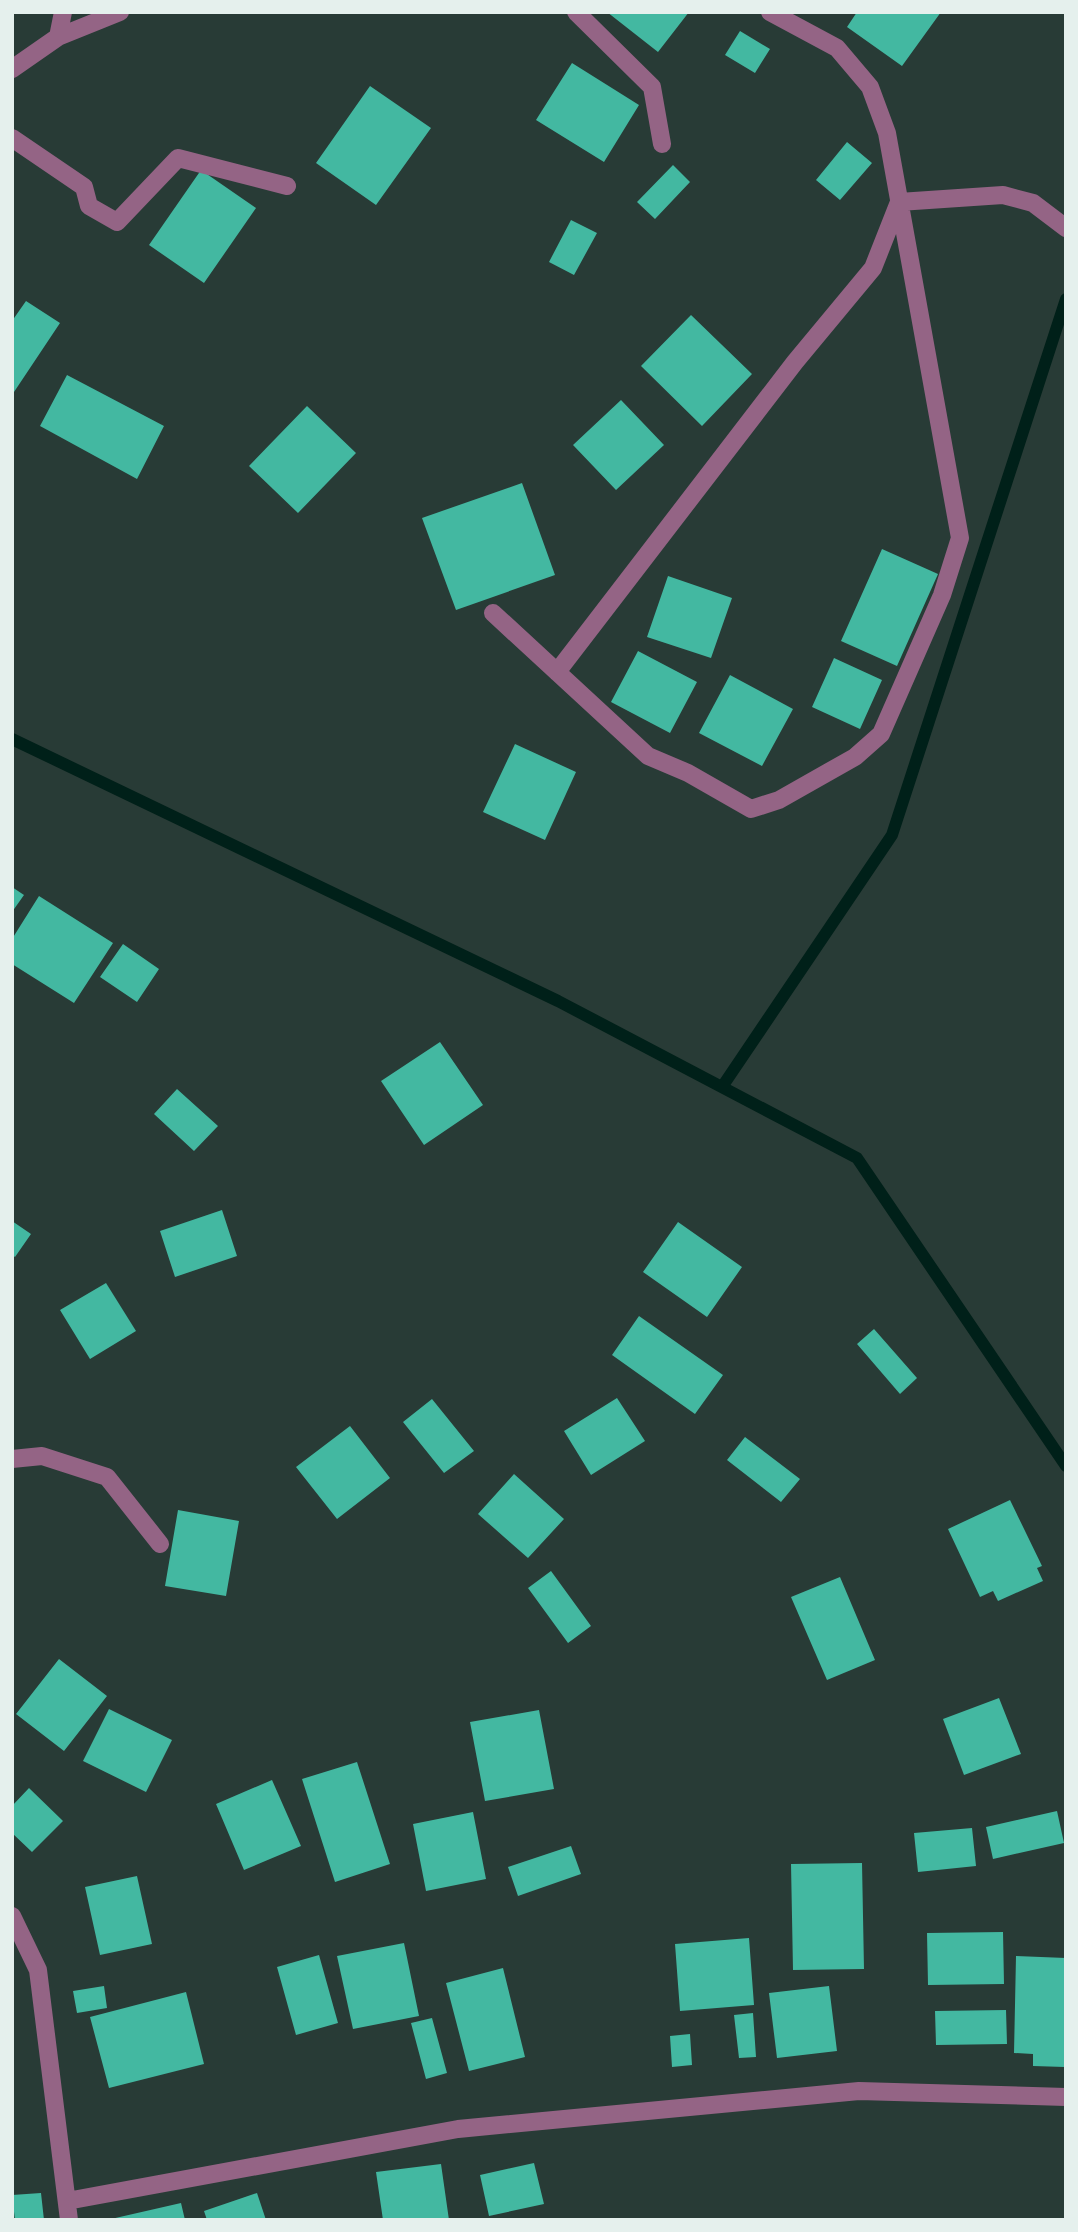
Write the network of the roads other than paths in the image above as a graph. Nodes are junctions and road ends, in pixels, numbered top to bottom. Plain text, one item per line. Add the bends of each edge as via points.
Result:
1 (63, 12) edge
2 (120, 12) edge
3 (576, 12) edge
4 (770, 12) edge
5 (58, 37) junction
6 (12, 69) edge
7 (12, 138) edge
8 (662, 144) dead end
9 (288, 186) dead end
10 (899, 202) junction
11 (1066, 228) edge
12 (492, 613) dead end
13 (556, 672) junction
14 (12, 1459) edge
15 (160, 1544) dead end
16 (12, 1916) edge
17 (1066, 2098) edge
18 (66, 2201) junction
19 (69, 2220) edge

1 - 5 street
2 - 5 street
3 - 8 street via 652,87
4 - 10 street via 837,47 870,87 887,133
5 - 6 street
7 - 9 street via 84,187 89,206 117,222 177,158
10 - 11 street via 1003,195 1033,203
10 - 13 street via 873,268
10 - 13 street via 960,538 942,595 881,734 856,757 779,800 751,809 648,756
12 - 13 street
14 - 15 street via 42,1456 107,1477
16 - 18 street via 38,1970
17 - 18 street via 859,2091 458,2129
18 - 19 street

